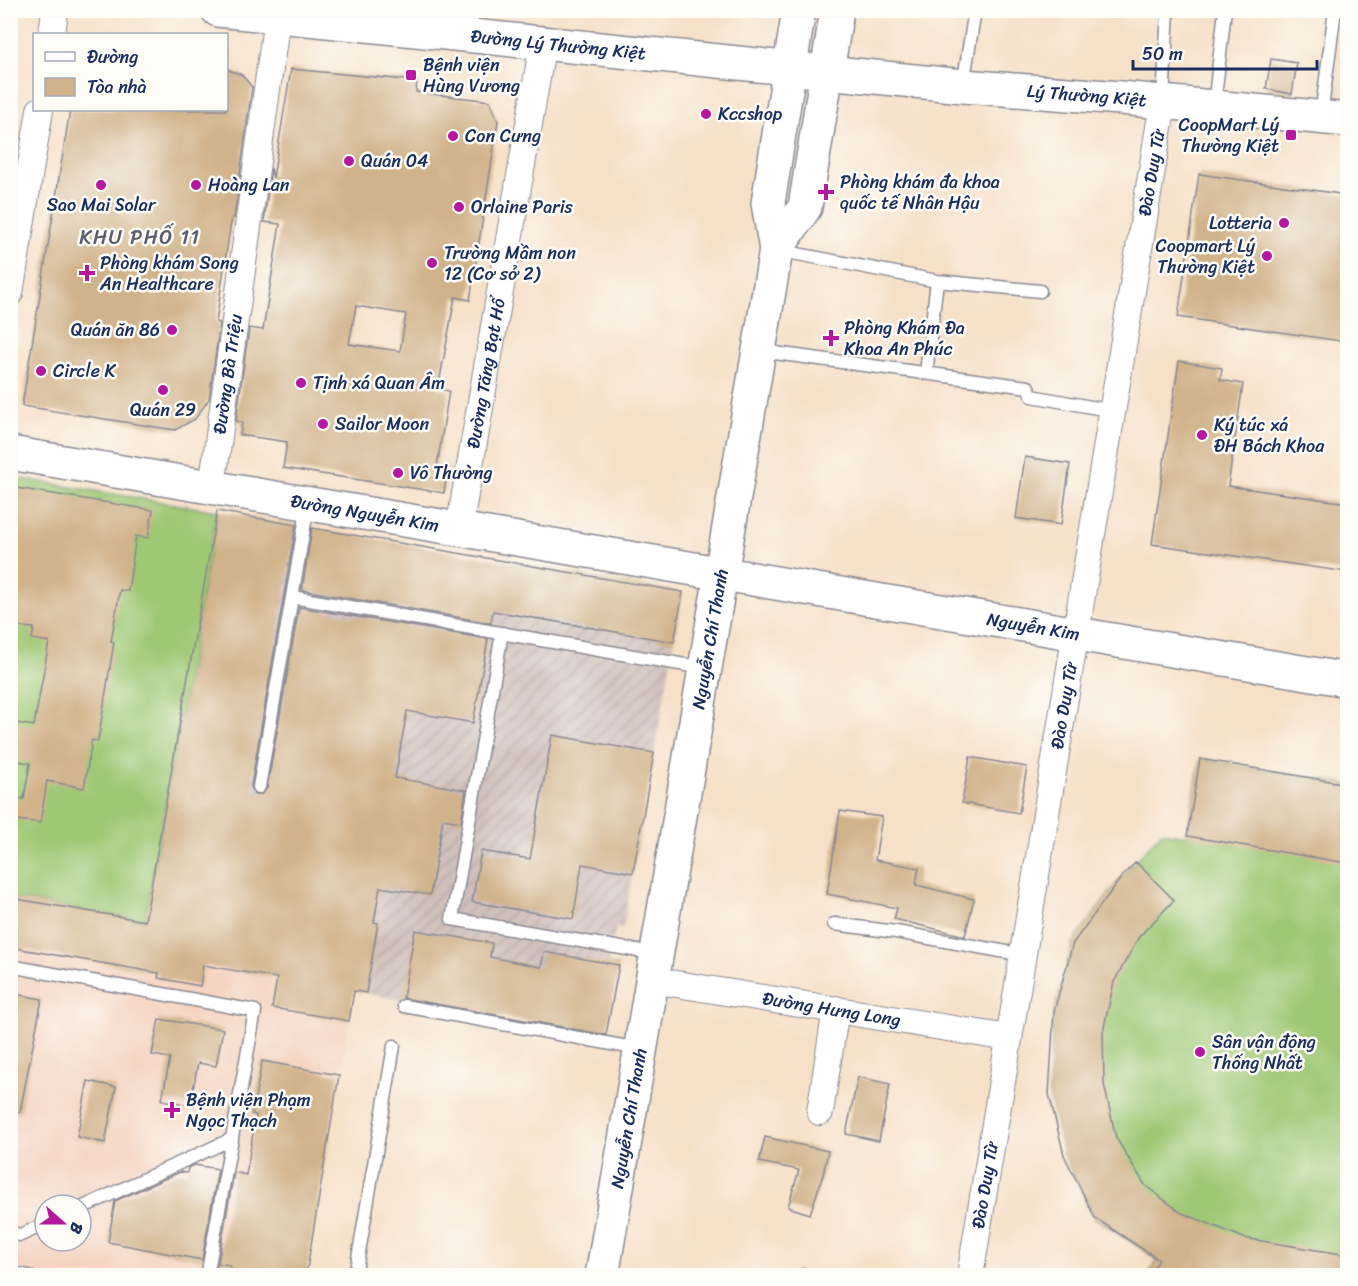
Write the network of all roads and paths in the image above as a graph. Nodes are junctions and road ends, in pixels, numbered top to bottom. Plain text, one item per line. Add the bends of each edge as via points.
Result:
1 (55, 10) edge
2 (218, 10) edge
3 (799, 10) edge
4 (837, 10) edge
5 (975, 10) edge
6 (1168, 10) edge
7 (1225, 10) edge
8 (1335, 10) edge
9 (278, 13) edge
10 (52, 33) edge
11 (543, 43) junction
12 (790, 68) junction
13 (827, 72) junction
14 (963, 86) junction
15 (1163, 103) junction
16 (1214, 107) junction
17 (40, 111) edge
18 (1334, 119) edge
19 (776, 250) junction
20 (937, 282) junction
21 (1040, 291) dead end
22 (10, 293) edge
23 (759, 351) junction
24 (926, 373) junction
25 (1113, 411) junction
26 (10, 453) edge
27 (212, 487) junction
28 (309, 504) junction
29 (459, 529) junction
30 (720, 573) junction
31 (292, 597) junction
32 (502, 633) junction
33 (1076, 634) junction
34 (704, 668) junction
35 (1347, 680) edge
36 (259, 787) dead end
37 (834, 924) dead end
38 (1023, 955) junction
39 (10, 966) edge
40 (654, 967) junction
41 (404, 1006) dead end
42 (836, 1009) junction
43 (1009, 1038) junction
44 (394, 1046) dead end
45 (640, 1049) junction
46 (820, 1112) dead end
47 (232, 1139) junction
48 (93, 1203) edge
49 (33, 1230) edge
50 (10, 1233) edge
51 (10, 1272) edge
52 (29, 1275) edge
53 (207, 1275) edge
54 (355, 1275) edge
55 (602, 1275) edge
56 (970, 1275) edge

1 - 10 street
2 - 9 main road, Đường Lý Thường Kiệt
3 - 12 main road
4 - 13 main road, Nguyễn Chí Thanh
5 - 14 lane
6 - 15 lane
7 - 16 lane
8 - 18 lane
9 - 11 main road, Đường Lý Thường Kiệt
9 - 27 street, Đường Bà Triệu
11 - 12 main road, Đường Lý Thường Kiệt
11 - 29 street, Đường Tăng Bạt Hổ
12 - 13 main road, Đường Lý Thường Kiệt
12 - 19 main road via 768,203
13 - 14 main road, Lý Thường Kiệt
13 - 19 main road, Nguyễn Chí Thanh via 806,207
14 - 15 main road, Lý Thường Kiệt
15 - 16 main road, Lý Thường Kiệt
15 - 25 street, Đào Duy Từ
16 - 18 main road, Lý Thường Kiệt
17 - 22 street
19 - 20 lane
19 - 23 main road, Nguyễn Chí Thanh
20 - 21 lane
20 - 24 lane
23 - 24 lane
23 - 30 main road, Nguyễn Chí Thanh
24 - 25 lane via 1028,387 1032,396
25 - 33 street, Đào Duy Từ
26 - 27 main road, Đường Nguyễn Kim
27 - 28 main road, Đường Nguyễn Kim
28 - 29 main road, Đường Nguyễn Kim
28 - 31 lane
29 - 30 main road, Đường Nguyễn Kim
30 - 33 main road, Nguyễn Kim
30 - 34 main road, Nguyễn Chí Thanh
31 - 32 lane
31 - 36 lane
32 - 34 lane
32 - 40 lane via 452,919
33 - 35 main road, Nguyễn Kim
33 - 38 street, Đào Duy Từ
34 - 40 main road, Nguyễn Chí Thanh
37 - 38 lane
38 - 43 street, Đào Duy Từ
39 - 47 lane via 255,1011
40 - 42 street, Đường Hưng Long
40 - 45 main road, Nguyễn Chí Thanh
41 - 45 lane
42 - 43 street, Đường Hưng Long
42 - 46 street
43 - 56 street, Đào Duy Từ
44 - 54 lane
45 - 55 main road, Nguyễn Chí Thanh
47 - 48 lane
47 - 53 lane
49 - 50 lane via 21,1235
51 - 52 lane

